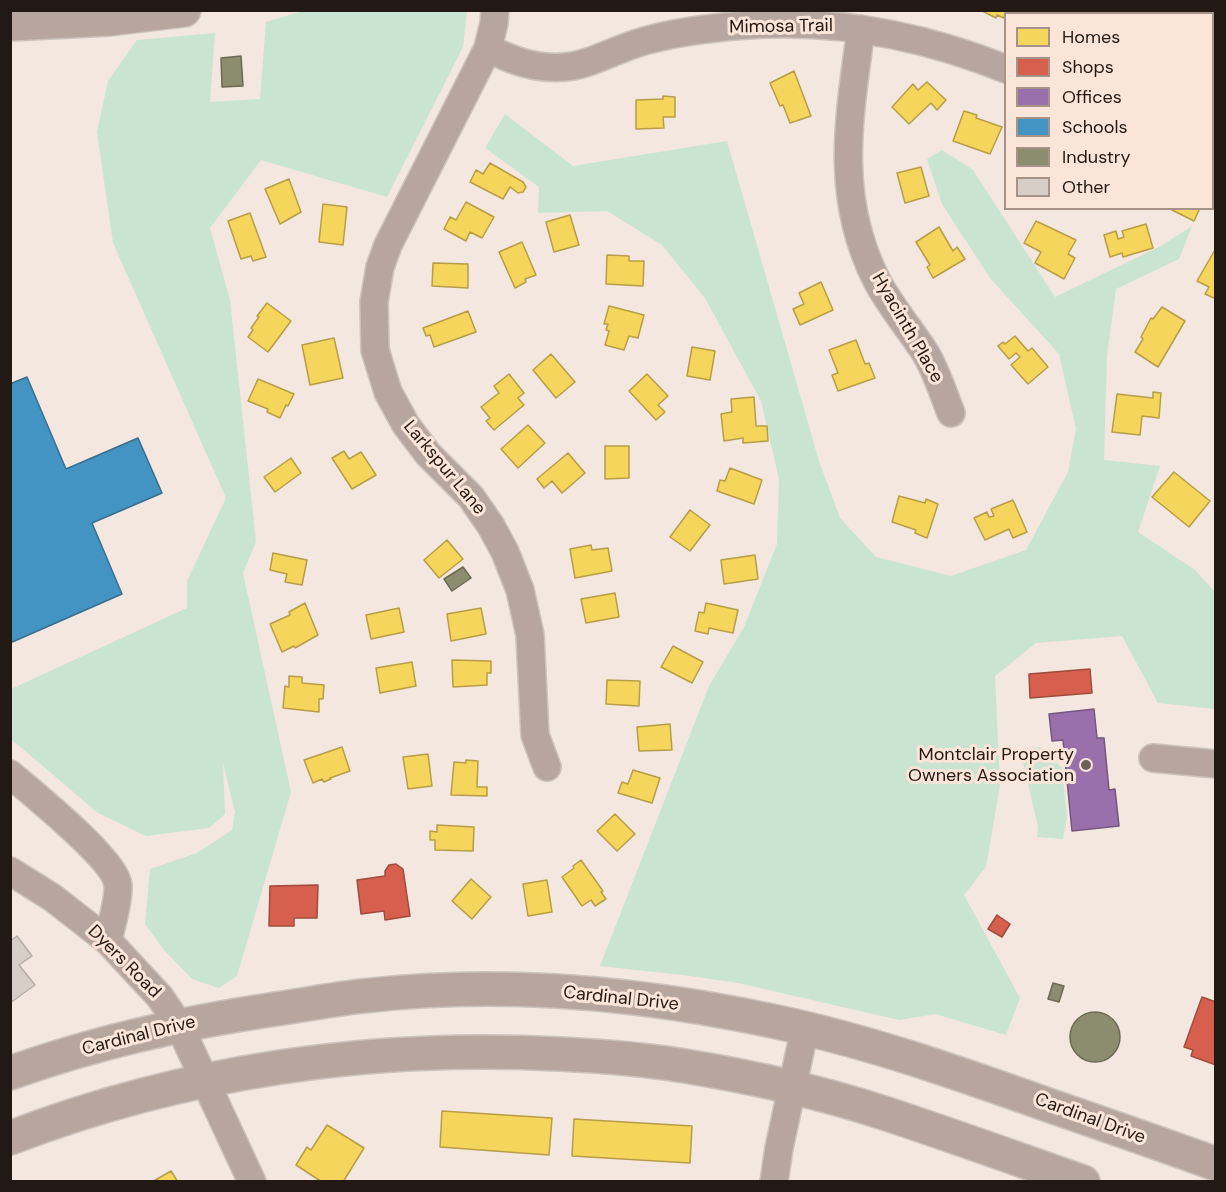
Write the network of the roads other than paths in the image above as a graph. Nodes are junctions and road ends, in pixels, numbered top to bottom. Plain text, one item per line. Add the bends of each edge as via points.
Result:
1 (184, 10) edge
2 (495, 10) edge
3 (10, 24) edge
4 (861, 29) junction
5 (488, 48) junction
6 (1004, 69) edge
7 (951, 413) dead end
8 (1153, 758) dead end
9 (1215, 764) edge
10 (547, 766) dead end
11 (10, 774) edge
12 (10, 871) edge
13 (108, 941) junction
14 (179, 1025) junction
15 (804, 1028) junction
16 (10, 1073) edge
17 (205, 1081) junction
18 (791, 1088) junction
19 (10, 1138) edge
20 (1215, 1164) edge
21 (252, 1182) edge
22 (774, 1182) edge
23 (1083, 1182) edge

1 - 3 main road
2 - 5 street, Larkspur Lane
4 - 5 street, Mimosa Trail via 764,24 705,30 647,40 587,62 554,68 531,66
4 - 6 street, Mimosa Trail via 919,40
4 - 7 street, Hyacinth Place via 847,171 859,238 877,280 938,376
5 - 10 street, Larkspur Lane via 388,245 375,288 375,350 383,379 405,425 471,497 505,552 520,590 530,635 535,735
8 - 9 street
11 - 13 street via 87,842 114,874 118,886
12 - 13 street, Dyers Road via 53,898
13 - 14 street, Dyers Road via 160,997
14 - 15 main road, Cardinal Drive via 364,996 530,990 693,1006
14 - 16 main road, Cardinal Drive
14 - 17 street, Dyers Road
15 - 18 street
15 - 20 main road, Cardinal Drive via 983,1082
17 - 18 main road via 262,1069 365,1057 518,1052 640,1060
17 - 19 main road via 124,1100
17 - 21 street, Dyers Road
18 - 22 street
18 - 23 main road via 882,1112

